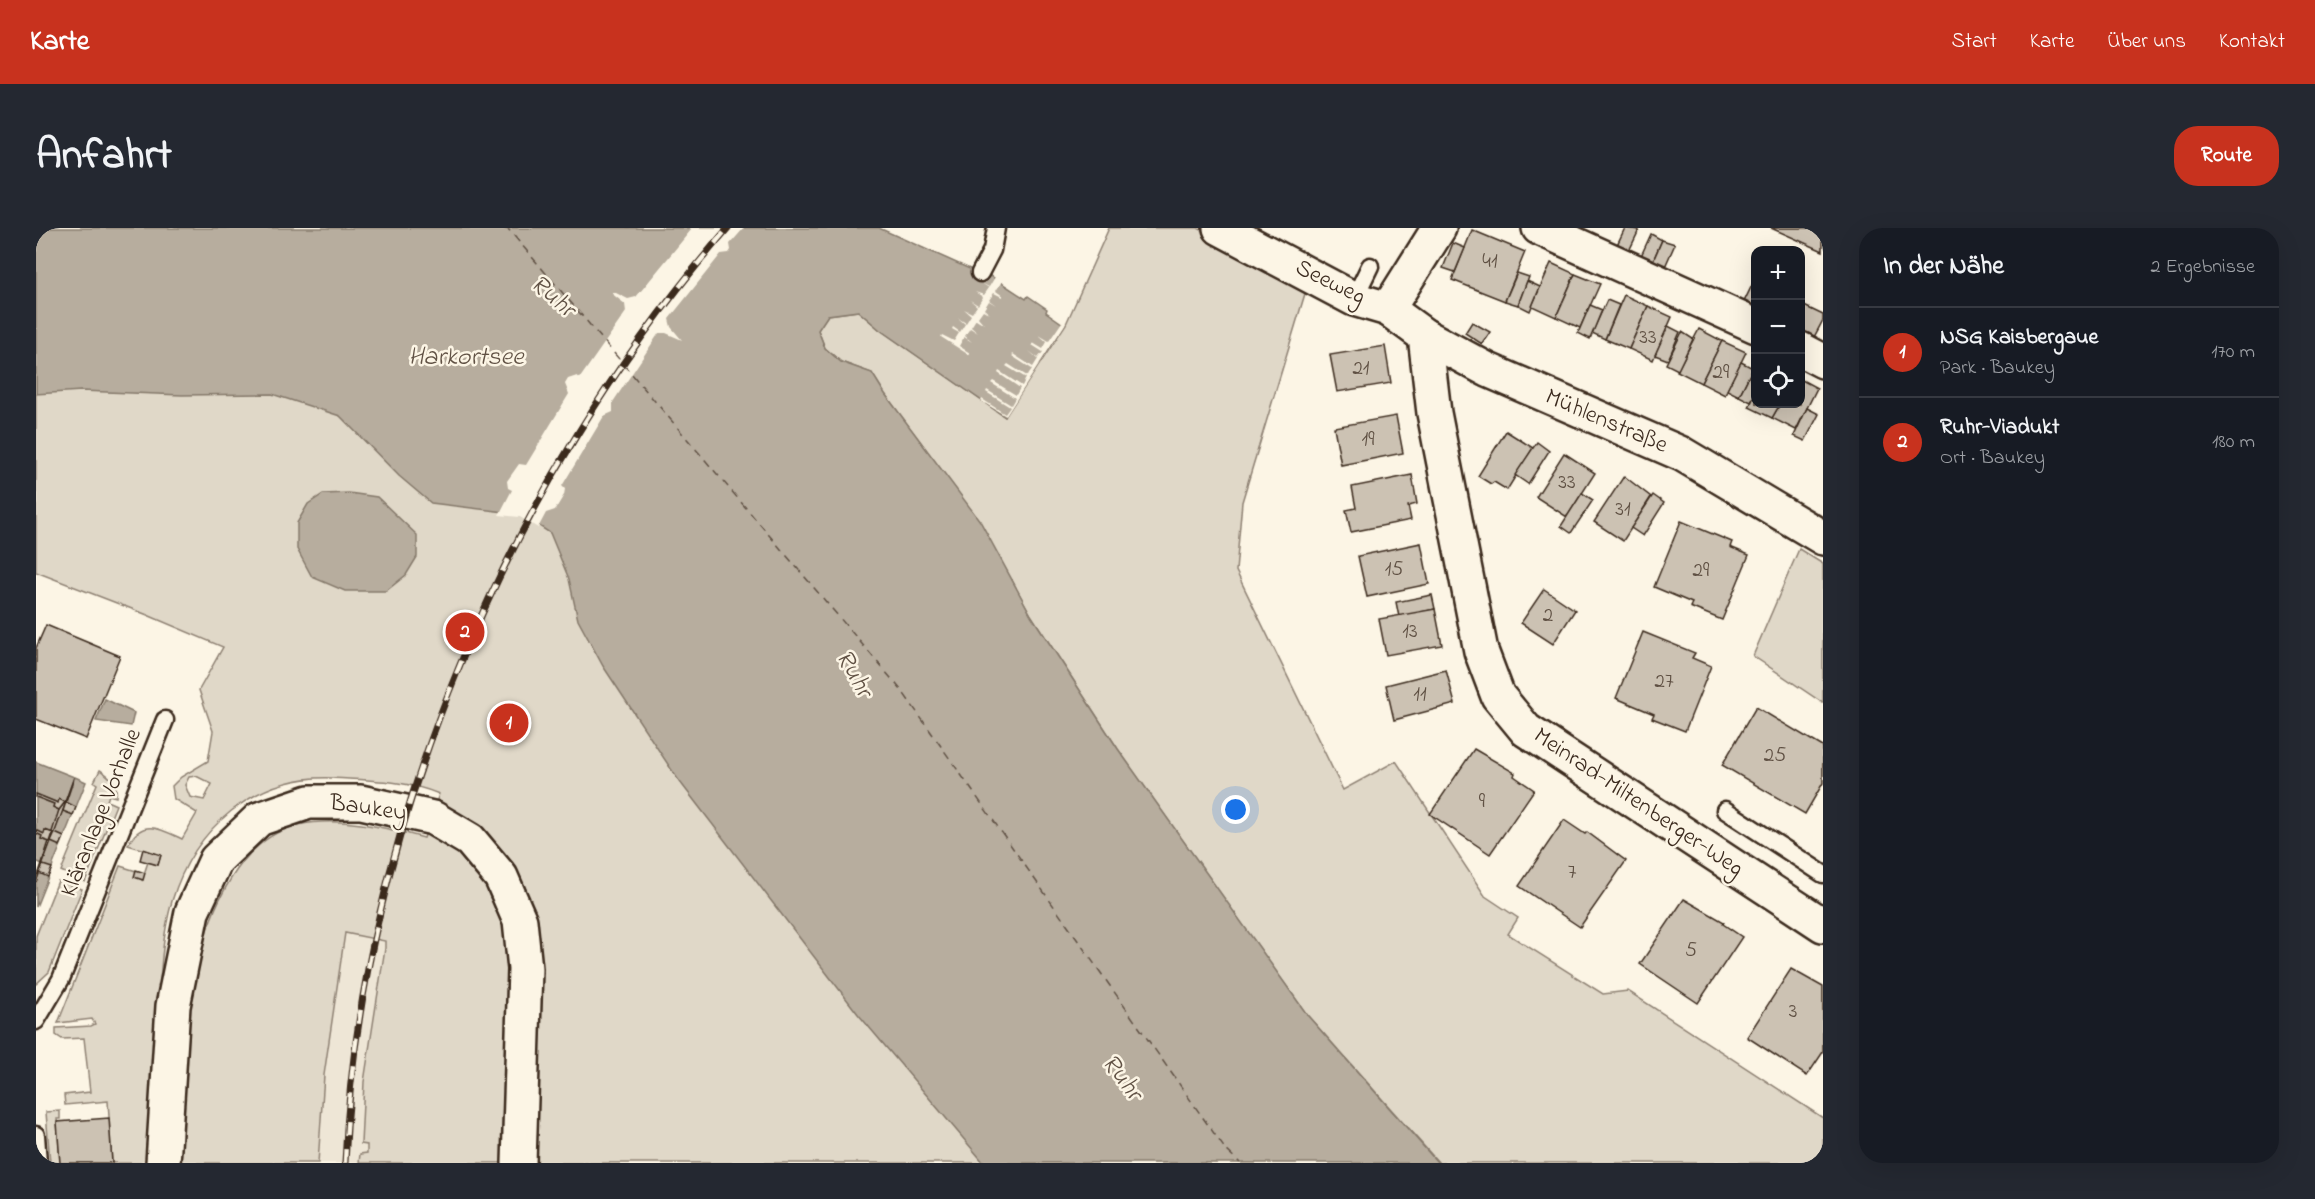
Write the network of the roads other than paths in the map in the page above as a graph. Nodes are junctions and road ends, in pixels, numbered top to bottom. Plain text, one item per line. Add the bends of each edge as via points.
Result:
1 (996, 228) edge
2 (1220, 228) edge
3 (1440, 228) edge
4 (1539, 228) edge
5 (1370, 266) dead end
6 (980, 273) dead end
7 (1354, 298) junction
8 (1388, 309) junction
9 (1751, 324) edge
10 (1425, 336) junction
11 (1805, 352) edge
12 (1823, 361) edge
13 (1823, 538) edge
14 (165, 720) dead end
15 (1725, 810) dead end
16 (1823, 873) edge
17 (1823, 926) edge
18 (37, 1014) edge
19 (36, 1135) edge
20 (38, 1163) edge
21 (163, 1163) edge
22 (519, 1163) edge

1 - 6 lane via 992,250
2 - 7 street, Seeweg
3 - 8 street, Seeweg
4 - 9 street
5 - 7 lane
7 - 8 street, Seeweg
8 - 10 street, Mühlenstraße
10 - 13 street, Mühlenstraße via 1519,384 1682,454
10 - 17 street, Meinrad-Miltenberger-Weg via 1434,413 1481,651 1498,696 1526,730
11 - 12 street
14 - 18 lane, Kläranlage Vorhalle via 61,979
15 - 16 lane
19 - 20 lane
21 - 22 street, Baukey via 173,1005 192,912 216,860 259,819 309,802 361,802 433,819 470,840 501,877 520,921 525,969

